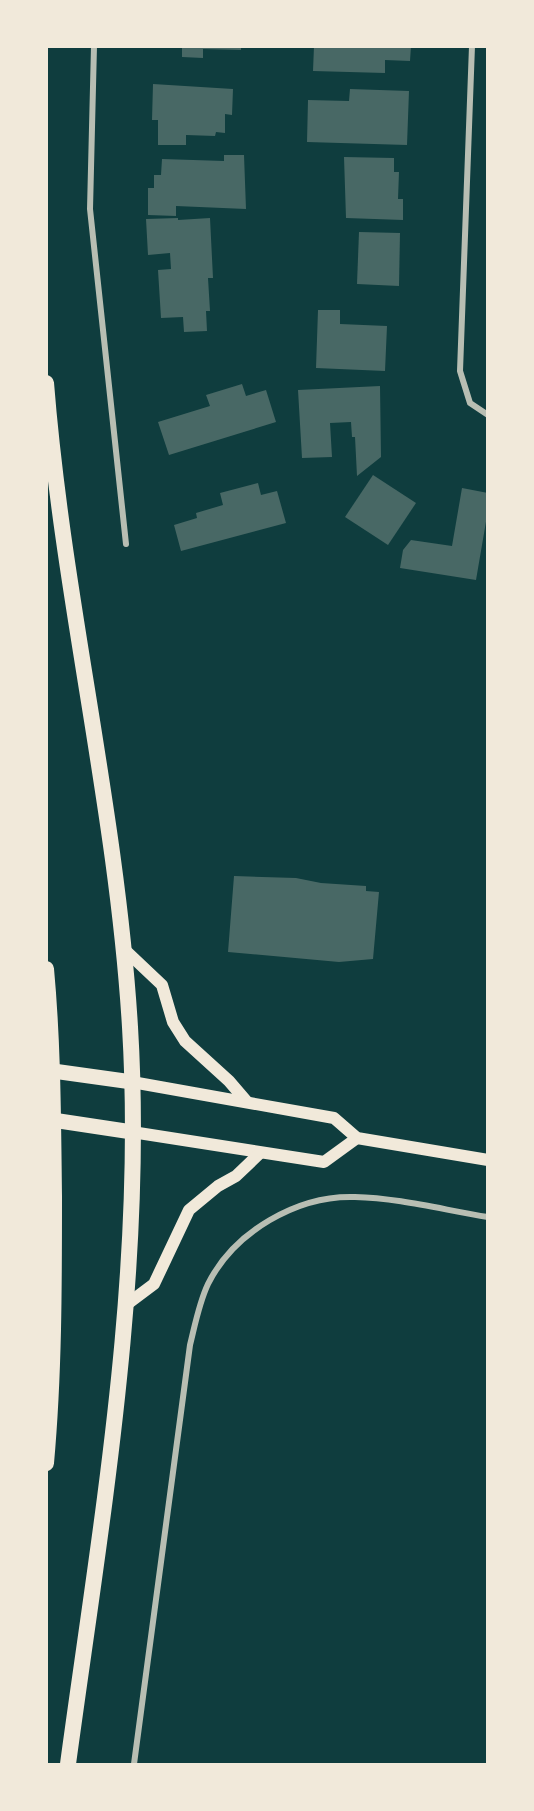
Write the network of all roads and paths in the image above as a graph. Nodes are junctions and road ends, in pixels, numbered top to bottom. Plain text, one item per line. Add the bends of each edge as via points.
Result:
1 (94, 46) edge
2 (472, 46) edge
3 (46, 383) edge
4 (488, 415) edge
5 (126, 544) dead end
6 (125, 950) junction
7 (47, 971) edge
8 (49, 1070) edge
9 (132, 1082) junction
10 (247, 1102) junction
11 (50, 1120) edge
12 (132, 1132) junction
13 (357, 1138) junction
14 (260, 1153) junction
15 (488, 1160) edge
16 (488, 1217) edge
17 (50, 1226) edge
18 (126, 1305) junction
19 (46, 1463) edge
20 (68, 1764) edge
21 (134, 1764) edge

1 - 5 street via 90,209
2 - 4 street via 460,371 471,403
3 - 6 highway
6 - 9 highway
6 - 10 main road via 162,985 173,1022 185,1041
7 - 8 highway
8 - 9 main road
8 - 11 highway
9 - 10 main road
9 - 12 highway
10 - 13 main road via 334,1118
11 - 12 main road
11 - 17 highway
12 - 14 main road
12 - 18 highway
13 - 14 main road via 324,1161
13 - 15 main road
14 - 18 main road via 189,1210 154,1284
16 - 21 street via 380,1199 338,1197 295,1208 261,1226 229,1254 208,1284 190,1346
17 - 19 highway via 51,1384
18 - 20 highway via 114,1427

